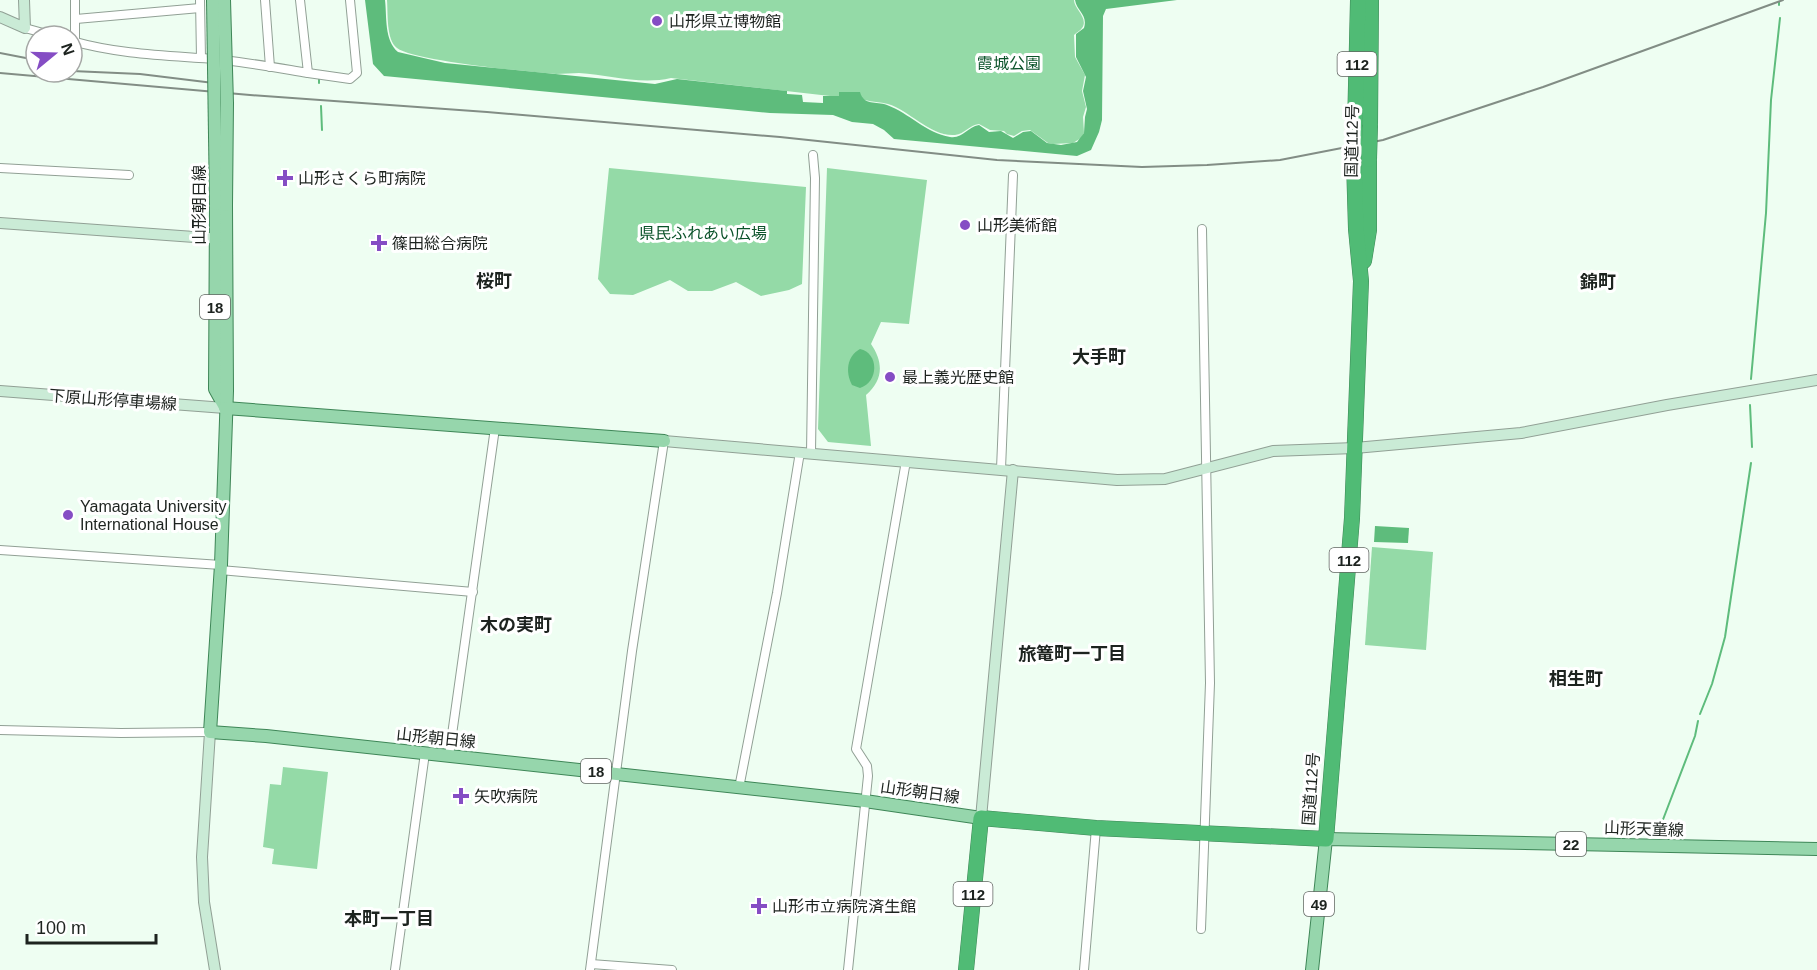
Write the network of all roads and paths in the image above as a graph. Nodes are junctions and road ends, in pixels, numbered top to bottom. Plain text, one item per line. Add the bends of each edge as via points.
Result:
1 (24, 0) edge
2 (75, 0) edge
3 (213, 0) edge
4 (224, 0) edge
5 (265, 0) edge
6 (300, 0) edge
7 (350, 0) edge
8 (1358, 0) edge
9 (1371, 0) edge
10 (200, 4) edge
11 (0, 17) edge
12 (76, 19) junction
13 (25, 24) edge
14 (76, 24) edge
15 (24, 27) edge
16 (84, 44) edge
17 (201, 58) junction
18 (270, 67) junction
19 (308, 74) junction
20 (1362, 126) junction
21 (813, 155) dead end
22 (0, 168) edge
23 (129, 175) dead end
24 (1013, 175) dead end
25 (221, 205) junction
26 (0, 223) edge
27 (1202, 229) dead end
28 (220, 238) junction
29 (1817, 380) edge
30 (0, 391) edge
31 (225, 408) junction
32 (495, 428) junction
33 (664, 441) junction
34 (1355, 448) junction
35 (806, 453) junction
36 (906, 461) junction
37 (1208, 468) junction
38 (1001, 469) junction
39 (1013, 470) junction
40 (0, 550) edge
41 (220, 568) junction
42 (473, 592) junction
43 (0, 730) edge
44 (210, 732) junction
45 (425, 753) junction
46 (449, 756) junction
47 (617, 774) junction
48 (739, 788) junction
49 (865, 801) junction
50 (981, 818) junction
51 (1096, 828) junction
52 (1204, 833) junction
53 (1326, 839) junction
54 (1817, 849) edge
55 (1201, 929) dead end
56 (590, 967) edge
57 (216, 970) edge
58 (395, 970) edge
59 (672, 970) edge
60 (848, 970) edge
61 (966, 970) edge
62 (1084, 970) edge
63 (1312, 970) edge

1 - 13 street
2 - 12 street
3 - 25 main road, 山形朝日線 / 18, bridge
4 - 25 main road, 山形朝日線 / 18, bridge
5 - 18 street
6 - 19 street
7 - 19 street via 357,73 350,79
8 - 20 highway, 国道112号 / 112
9 - 20 highway, 国道112号 / 112
10 - 12 street
10 - 17 street
11 - 15 street
12 - 14 street
16 - 17 street via 151,56
17 - 18 street
18 - 19 street
20 - 34 highway, 国道112号 / 112, bridge via 1356,229 1360,281
21 - 35 street via 816,178
22 - 23 street
24 - 38 street
25 - 28 main road, 山形朝日線 / 18
26 - 28 street
27 - 37 street
28 - 31 main road, 山形朝日線 / 18
29 - 34 street via 1521,433
30 - 31 street, 下原山形停車場線
31 - 32 main road
31 - 41 main road, 山形朝日線 / 18
32 - 33 main road
32 - 42 street
33 - 35 street
33 - 47 street
34 - 37 street via 1272,451
34 - 53 highway, 国道112号 / 112
35 - 36 street
35 - 48 street
36 - 38 street
36 - 49 street via 856,749 867,766
37 - 39 street via 1166,479 1142,480
37 - 52 street via 1210,683
38 - 39 street
39 - 50 street
40 - 41 street
41 - 42 street
41 - 44 main road, 山形朝日線 / 18
42 - 46 street
43 - 44 street
44 - 45 main road, 山形朝日線 / 18
44 - 57 street via 202,857 204,902
45 - 46 main road, 山形朝日線 / 18
45 - 58 street
46 - 47 main road, 山形朝日線 / 18
47 - 48 main road, 山形朝日線 / 18
47 - 56 street
48 - 49 main road, 山形朝日線 / 18
49 - 50 main road, 山形朝日線 / 18
49 - 60 street
50 - 51 highway, 国道112号
50 - 61 highway, 112
51 - 52 highway, 国道112号
51 - 62 street
52 - 53 highway, 国道112号
52 - 55 street
53 - 54 main road, 山形天童線 / 22
53 - 63 main road, 49
56 - 59 street

